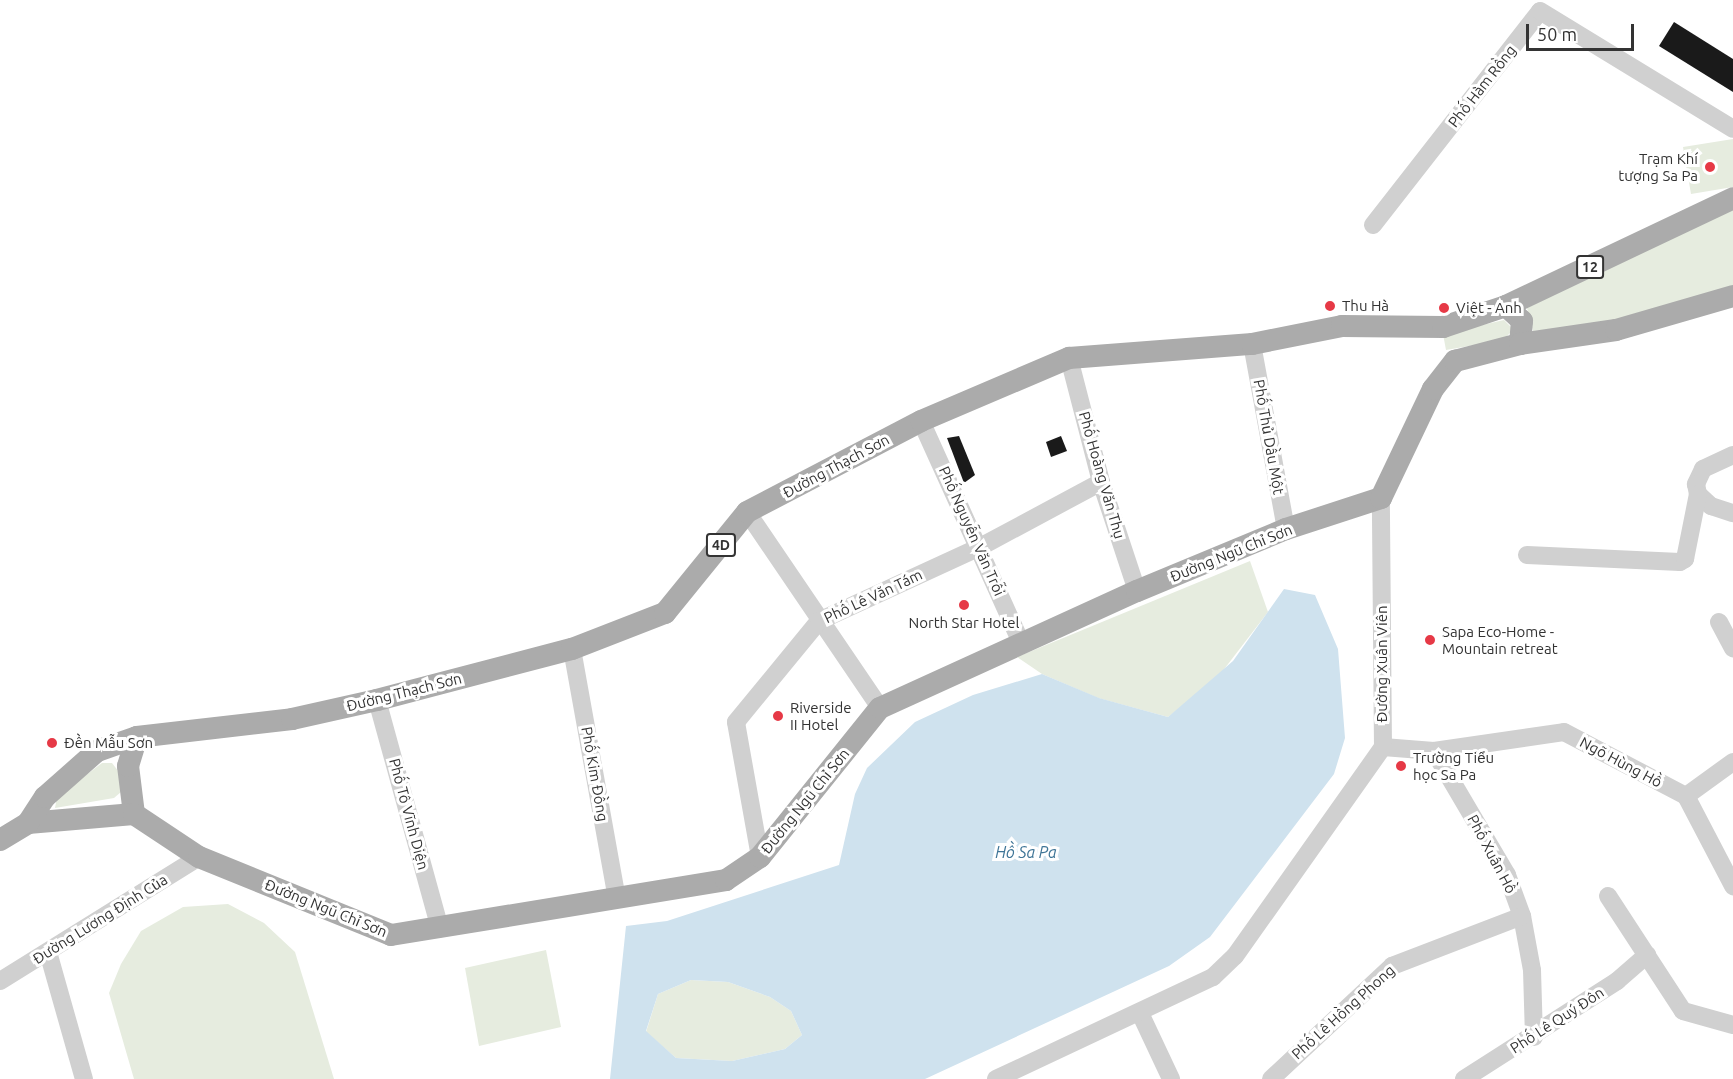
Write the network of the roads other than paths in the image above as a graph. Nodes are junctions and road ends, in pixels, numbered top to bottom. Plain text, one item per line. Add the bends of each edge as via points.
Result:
1 (1733, 129) edge
2 (1733, 198) edge
3 (1373, 225) dead end
4 (1733, 296) edge
5 (1506, 306) junction
6 (1443, 327) joint
7 (1252, 344) junction
8 (1520, 344) junction
9 (1069, 358) junction
10 (921, 421) junction
11 (1733, 455) edge
12 (1101, 482) junction
13 (1698, 494) junction
14 (1381, 498) junction
15 (747, 512) junction
16 (1733, 513) edge
17 (1286, 530) junction
18 (981, 547) junction
19 (1527, 555) dead end
20 (1137, 591) junction
21 (819, 621) junction
22 (1719, 622) dead end
23 (1021, 642) junction
24 (1733, 648) edge
25 (572, 649) junction
26 (377, 700) junction
27 (880, 708) junction
28 (137, 737) junction
29 (1383, 747) junction
30 (1434, 751) junction
31 (1733, 762) edge
32 (1686, 796) junction
33 (134, 814) junction
34 (28, 823) junction
35 (0, 840) edge
36 (199, 857) junction
37 (760, 857) junction
38 (1733, 886) edge
39 (1608, 896) dead end
40 (617, 899) junction
41 (1522, 916) junction
42 (440, 928) junction
43 (48, 952) junction
44 (1647, 955) junction
45 (0, 981) edge
46 (1140, 1013) junction
47 (1733, 1025) edge
48 (1534, 1036) junction
49 (84, 1079) edge
50 (996, 1079) edge
51 (1171, 1079) edge
52 (1271, 1079) edge
53 (1464, 1079) edge

1 - 3 street, Phố Hàm Rồng via 1540,11
2 - 5 main road, Đường Thạch Sơn / 12
4 - 8 main road, Đường Xuân Viên via 1616,330
5 - 6 main road, Đường Thạch Sơn / 12
5 - 8 main road via 1522,321
6 - 7 main road, Đường Thạch Sơn / 4D via 1342,326
7 - 9 main road, Đường Thạch Sơn / 4D
7 - 17 street, Phố Thủ Dầu Một
8 - 14 main road, Đường Xuân Viên via 1455,361 1433,389
9 - 10 main road, Đường Thạch Sơn / 4D
9 - 12 street, Phố Hoàng Văn Thụ
10 - 15 main road, Đường Thạch Sơn / 4D
10 - 18 street, Phố Nguyễn Văn Trỗi
11 - 13 street via 1703,469 1697,477
12 - 18 street, Phố Lê Văn Tám
12 - 20 street, Phố Hoàng Văn Thụ
13 - 16 street via 1711,506
13 - 19 street via 1685,559 1680,562
14 - 17 main road, Đường Ngũ Chỉ Sơn
14 - 29 street, Đường Xuân Viên
15 - 21 street
15 - 25 main road, Đường Thạch Sơn / 4D via 665,613
17 - 20 main road, Đường Ngũ Chỉ Sơn
18 - 21 street, Phố Lê Văn Tám
18 - 23 street, Phố Nguyễn Văn Trỗi
20 - 23 main road, Đường Ngũ Chỉ Sơn
21 - 27 street
21 - 37 street, Phố Lê Văn Tám via 736,723
22 - 24 street
23 - 27 main road, Đường Ngũ Chỉ Sơn
25 - 26 main road, Đường Thạch Sơn / 4D
25 - 40 street, Phố Kim Đồng
26 - 28 main road, Đường Thạch Sơn / 4D via 292,719
26 - 42 street, Phố Tô Vĩnh Diện
27 - 37 main road, Đường Ngũ Chỉ Sơn
28 - 33 main road via 128,766
28 - 34 main road, Đường Thạch Sơn / 4D via 97,751 45,797
29 - 30 street, Ngõ Hùng Hồ
29 - 46 street via 1235,956 1214,978
30 - 32 street, Ngõ Hùng Hồ via 1564,732
30 - 41 street, Phố Xuân Hồ via 1507,875
31 - 32 street
32 - 38 street
33 - 34 main road
33 - 36 main road, Đường Ngũ Chỉ Sơn
34 - 35 main road, Đường Thạch Sơn / 4D
36 - 42 main road, Đường Ngũ Chỉ Sơn via 391,935
36 - 43 street, Đường Lương Định Của
37 - 40 main road, Đường Ngũ Chỉ Sơn via 726,880
39 - 44 street
40 - 42 main road, Đường Ngũ Chỉ Sơn
41 - 48 street, Phố Xuân Hồ via 1532,970
41 - 52 street, Phố Lê Hồng Phong via 1392,966
43 - 45 street, Đường Lương Định Của
43 - 49 street
44 - 47 street via 1683,1011
44 - 48 street, Phố Lê Quý Đôn via 1617,981
46 - 50 street
46 - 51 street
48 - 53 street, Phố Lê Quý Đôn

